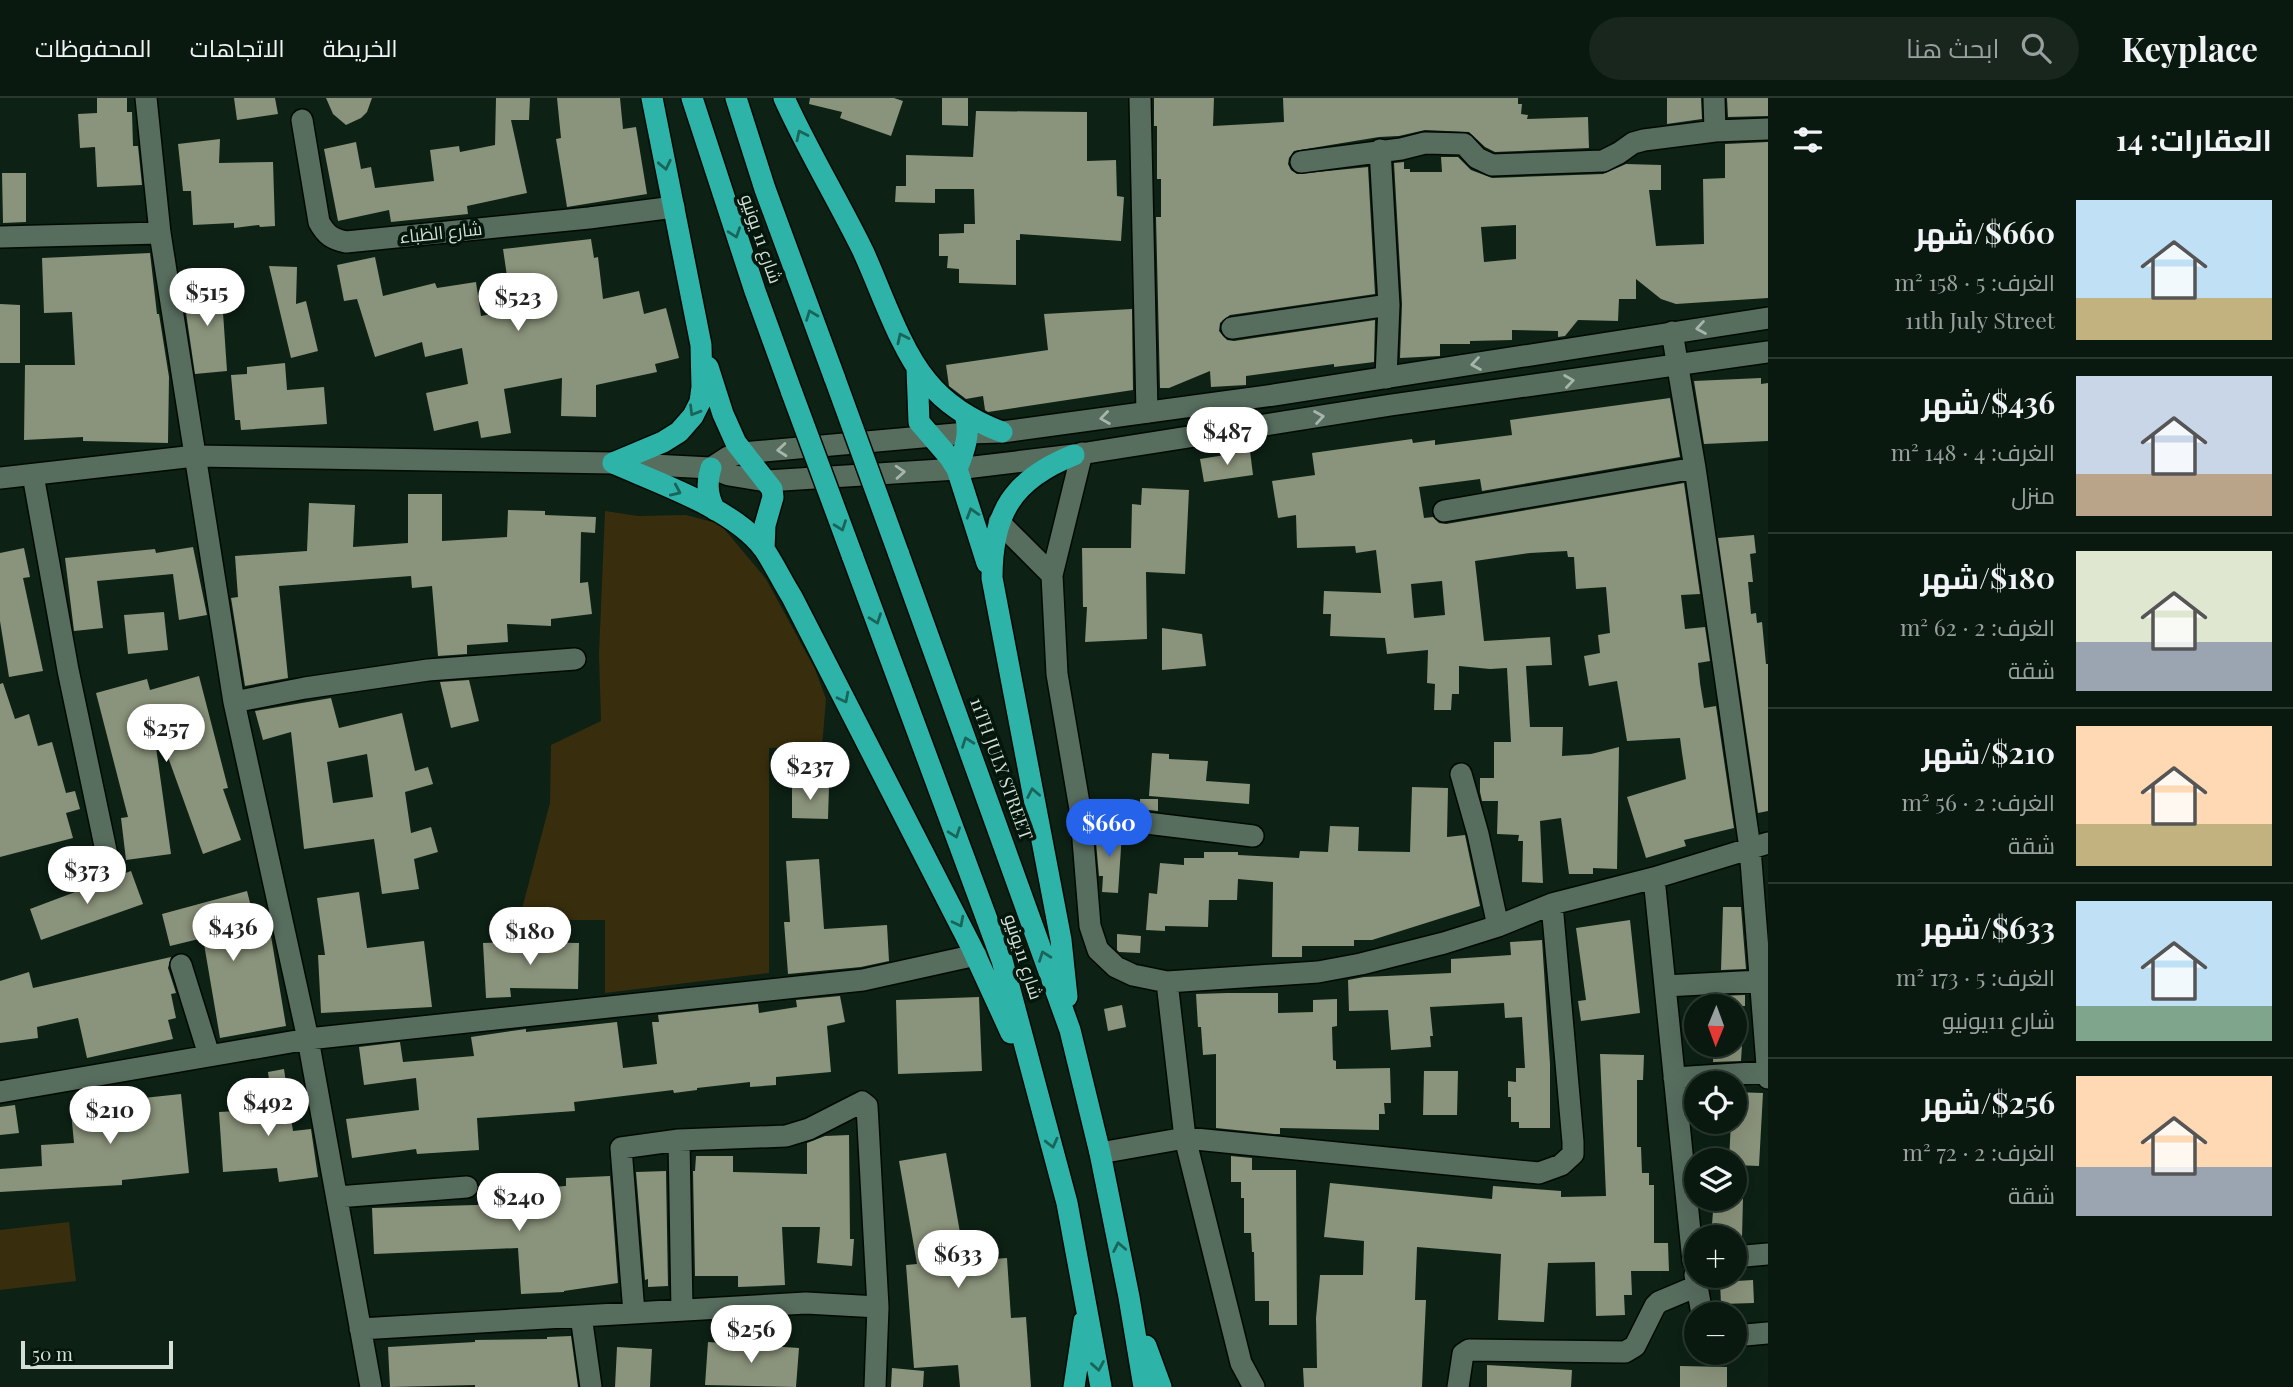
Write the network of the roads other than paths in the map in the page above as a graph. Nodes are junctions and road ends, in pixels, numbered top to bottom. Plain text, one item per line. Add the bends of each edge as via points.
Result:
1 (146, 98) edge
2 (652, 98) edge
3 (692, 98) edge
4 (736, 98) edge
5 (784, 98) edge
6 (1140, 98) edge
7 (1714, 98) edge
8 (302, 120) dead end
9 (1768, 129) edge
10 (1715, 131) junction
11 (1380, 150) junction
12 (1301, 162) dead end
13 (674, 207) junction
14 (160, 233) junction
15 (0, 237) edge
16 (1389, 305) junction
17 (1768, 318) edge
18 (1232, 328) dead end
19 (1672, 332) junction
20 (701, 345) junction
21 (1768, 352) edge
22 (1678, 365) junction
23 (917, 368) junction
24 (1386, 378) junction
25 (835, 379) joint
26 (1147, 412) junction
27 (966, 424) junction
28 (1002, 432) joint
29 (932, 438) junction
30 (742, 453) junction
31 (1078, 454) junction
32 (195, 457) junction
33 (613, 463) junction
34 (711, 468) junction
35 (1695, 468) junction
36 (957, 469) junction
37 (33, 474) junction
38 (0, 478) edge
39 (767, 481) junction
40 (715, 510) junction
41 (1444, 511) dead end
42 (999, 522) junction
43 (764, 550) junction
44 (852, 555) joint
45 (1052, 575) junction
46 (992, 578) junction
47 (575, 659) dead end
48 (234, 702) junction
49 (1461, 774) dead end
50 (1081, 816) junction
51 (1253, 836) dead end
52 (1759, 846) edge
53 (108, 860) dead end
54 (1654, 878) junction
55 (1552, 904) junction
56 (1498, 926) junction
57 (976, 955) junction
58 (181, 965) dead end
59 (1760, 981) junction
60 (1167, 982) junction
61 (1665, 986) junction
62 (1070, 1030) junction
63 (308, 1039) junction
64 (209, 1055) junction
65 (1768, 1072) edge
66 (1674, 1078) junction
67 (1768, 1078) edge
68 (0, 1092) edge
69 (1039, 1093) junction
70 (1185, 1138) junction
71 (679, 1140) junction
72 (1100, 1153) junction
73 (467, 1187) dead end
74 (337, 1197) junction
75 (1690, 1225) edge
76 (1768, 1254) edge
77 (1747, 1256) edge
78 (1692, 1288) edge
79 (1129, 1297) junction
80 (1087, 1305) junction
81 (878, 1307) junction
82 (682, 1310) junction
83 (634, 1312) junction
84 (581, 1316) junction
85 (360, 1329) junction
86 (1768, 1334) edge
87 (1747, 1335) edge
88 (371, 1387) edge
89 (591, 1387) edge
90 (875, 1387) edge
91 (1074, 1387) edge
92 (1101, 1387) edge
93 (1143, 1387) edge
94 (1161, 1387) edge
95 (1254, 1387) edge
96 (1458, 1387) edge

1 - 14 street
2 -> 13 highway
3 -> 44 highway, شارع 11 يونيو, bridge via 755,292
25 -> 4 highway, شارع 11 يونيو
23 -> 5 highway
6 - 26 street
7 - 10 street
8 - 13 street, شارع الظباء via 319,222 324,232 346,242
9 - 10 street
10 - 11 street via 1644,140 1602,161 1580,163 1492,164 1477,158 1464,144 1438,142
11 - 12 street
11 - 16 street
13 - 20 highway
14 - 15 street
14 - 32 street
16 - 18 street
16 - 24 street
17 -> 19 street
19 - 22 street
19 -> 24 street
20 - 30 highway via 728,428
20 -> 33 highway via 702,387 693,416 663,442
21 - 22 street
31 -> 22 street
22 - 35 street
23 - 27 highway
23 - 29 highway via 917,415
24 - 26 street
62 -> 25 highway, 11TH JULY STREET, bridge
26 -> 28 street
27 - 28 highway
27 - 29 street
27 - 36 highway
29 -> 30 street
29 - 36 highway
30 - 34 street
30 - 39 highway
31 - 36 street
31 - 42 highway via 1029,480 1011,499
31 - 45 street
32 - 33 street
32 - 37 street
32 - 48 street
33 - 34 street
33 -> 40 highway
34 - 39 street
34 - 40 highway via 707,485
35 - 41 street
35 - 52 street
39 -> 36 street
46 -> 36 highway
37 - 38 street
37 - 53 street
39 - 43 highway via 773,497
40 - 43 highway via 750,534
42 - 45 street
42 - 46 highway via 992,549
43 -> 57 highway
44 -> 69 highway, شارع 11يونيو via 1002,960
45 - 50 street via 1057,674
62 -> 46 highway via 1062,940
47 - 48 street via 390,674
48 - 63 street
49 - 56 street
50 - 51 street
50 - 60 street via 1090,926 1098,950 1133,975
52 - 54 street
52 - 59 street
54 - 55 street
54 - 61 street
55 - 56 street
55 - 70 street via 1573,1142 1573,1154 1562,1165 1539,1173
56 - 60 street via 1318,972
57 - 63 street via 863,980
57 - 69 highway
58 - 64 street
59 - 61 street
59 - 65 street
60 - 70 street
61 - 66 street
62 - 72 highway, 11TH JULY STREET
63 - 64 street
63 - 74 street
64 - 68 street
65 - 66 street
65 - 67 street
66 - 75 street
69 -> 80 highway, شارع 11يونيو
70 - 72 street
70 - 95 street via 1241,1363
71 - 81 street via 786,1136 862,1102 867,1106
71 - 82 street
71 - 83 street via 621,1150
79 -> 72 highway, 11TH JULY STREET
73 - 74 street
74 - 85 street
76 - 77 street
78 - 96 street via 1659,1301 1635,1346 1625,1352 1469,1350 1463,1354
79 - 93 highway, 11TH JULY STREET
79 - 94 highway
80 - 91 highway
80 -> 92 highway, شارع 11يونيو
81 - 82 street via 806,1303
81 - 90 street
82 - 83 street
83 - 84 street
84 - 85 street
84 - 89 street
85 - 88 street
86 - 87 street

